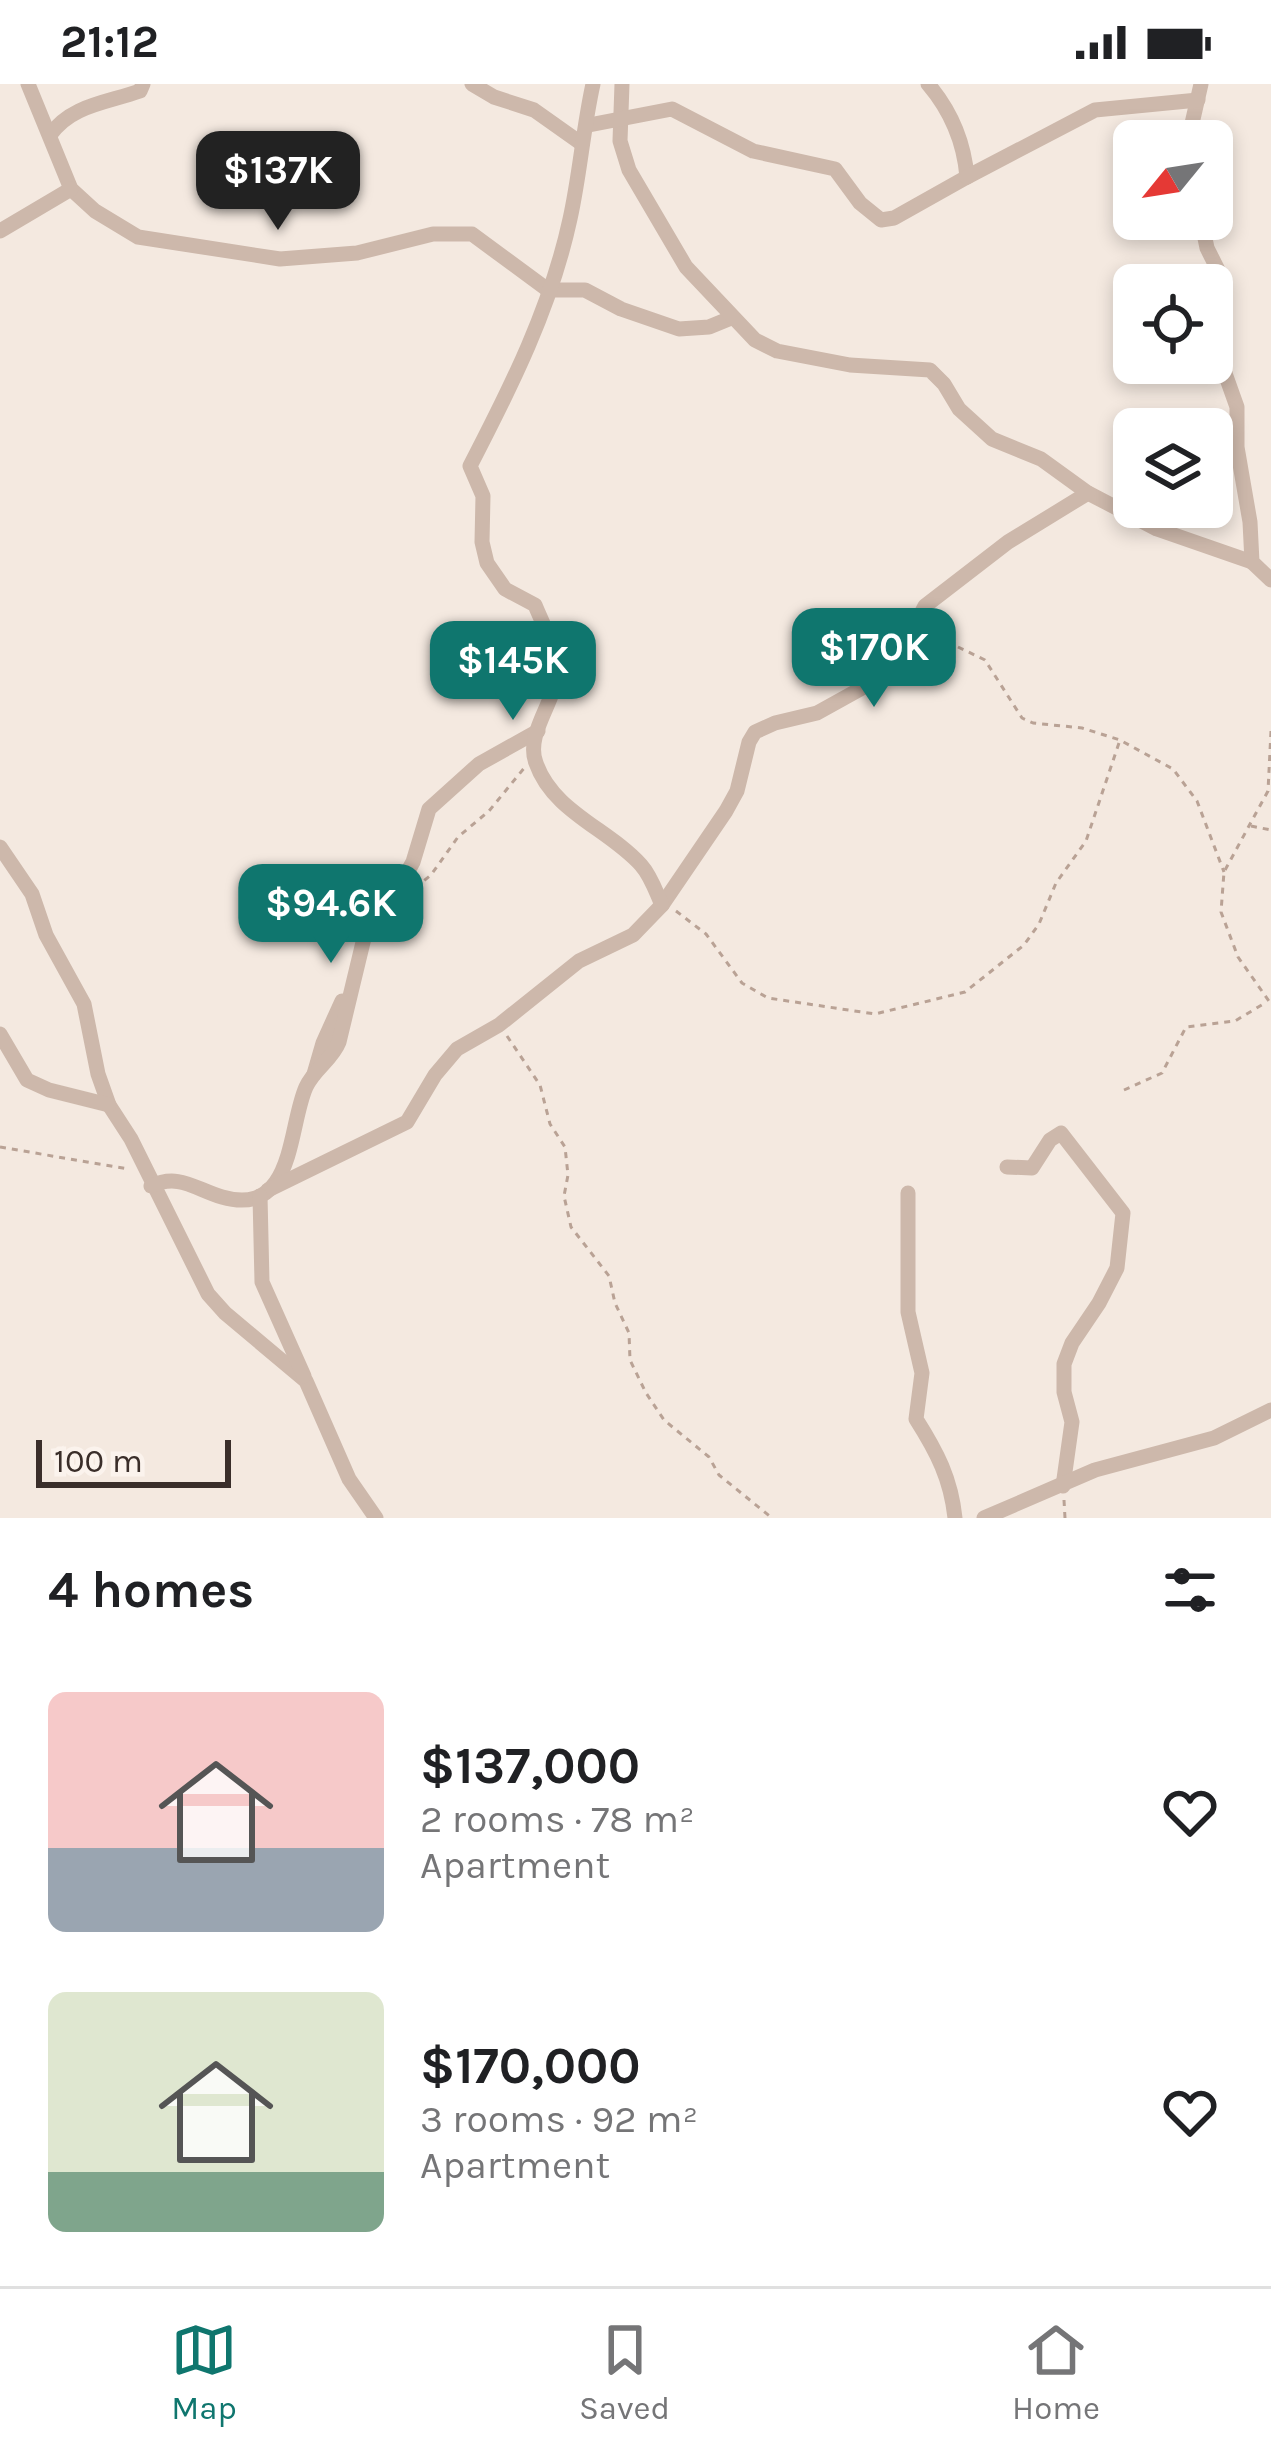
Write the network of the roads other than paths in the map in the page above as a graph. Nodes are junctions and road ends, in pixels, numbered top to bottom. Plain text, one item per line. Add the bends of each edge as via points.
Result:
1 (143, 84) edge
2 (472, 84) edge
3 (592, 84) edge
4 (622, 84) edge
5 (928, 84) edge
6 (34, 89) edge
7 (1200, 92) edge
8 (618, 118) junction
9 (589, 125) junction
10 (50, 135) junction
11 (581, 144) junction
12 (967, 177) junction
13 (71, 189) junction
14 (0, 231) edge
15 (1205, 240) edge
16 (548, 290) junction
17 (731, 318) junction
18 (1088, 494) junction
19 (1252, 562) junction
20 (1271, 580) edge
21 (538, 731) junction
22 (0, 847) edge
23 (665, 903) junction
24 (0, 1034) edge
25 (109, 1106) junction
26 (1007, 1166) dead end
27 (149, 1181) junction
28 (264, 1193) junction
29 (908, 1193) dead end
30 (306, 1381) junction
31 (1271, 1410) edge
32 (1063, 1486) junction
33 (376, 1518) edge
34 (956, 1518) edge
35 (984, 1518) edge

1 - 10 street via 74,110
2 - 11 street via 533,110
3 - 9 street
4 - 8 street
5 - 12 street via 955,127
6 - 10 street
7 - 12 street via 1094,110
8 - 9 street
8 - 12 street via 672,109 753,151 835,169 881,220
8 - 17 street via 628,170 656,221
9 - 11 street
10 - 13 street
11 - 16 street
13 - 14 street
13 - 16 street via 138,237 257,256 319,258 433,234 472,234
15 - 19 street via 1223,280 1222,365 1237,407
16 - 17 street via 585,290 679,329
16 - 21 street via 521,369 470,466 483,496 487,563 506,589 535,605 557,662
17 - 18 street via 777,351 930,370 992,439 1041,459
18 - 19 street
18 - 23 street via 925,606 891,672 817,713 755,732 737,790
19 - 20 street
21 - 23 street via 533,758 544,779 639,862
21 - 28 street via 478,764 429,808 413,862 364,934 339,1042 306,1088 282,1172
22 - 25 street via 32,894 84,1004
23 - 28 street via 648,924 579,961 447,1059 407,1122
24 - 25 street via 27,1080
25 - 27 street
26 - 32 street via 1032,1168 1061,1133 1124,1213 1117,1268 1064,1364 1072,1443
27 - 28 street via 180,1180 239,1200
27 - 30 street via 208,1294
28 - 30 street via 262,1282
29 - 34 street via 908,1312 922,1373 916,1419 950,1481
30 - 33 street via 349,1480
31 - 32 street via 1214,1438
32 - 35 street

